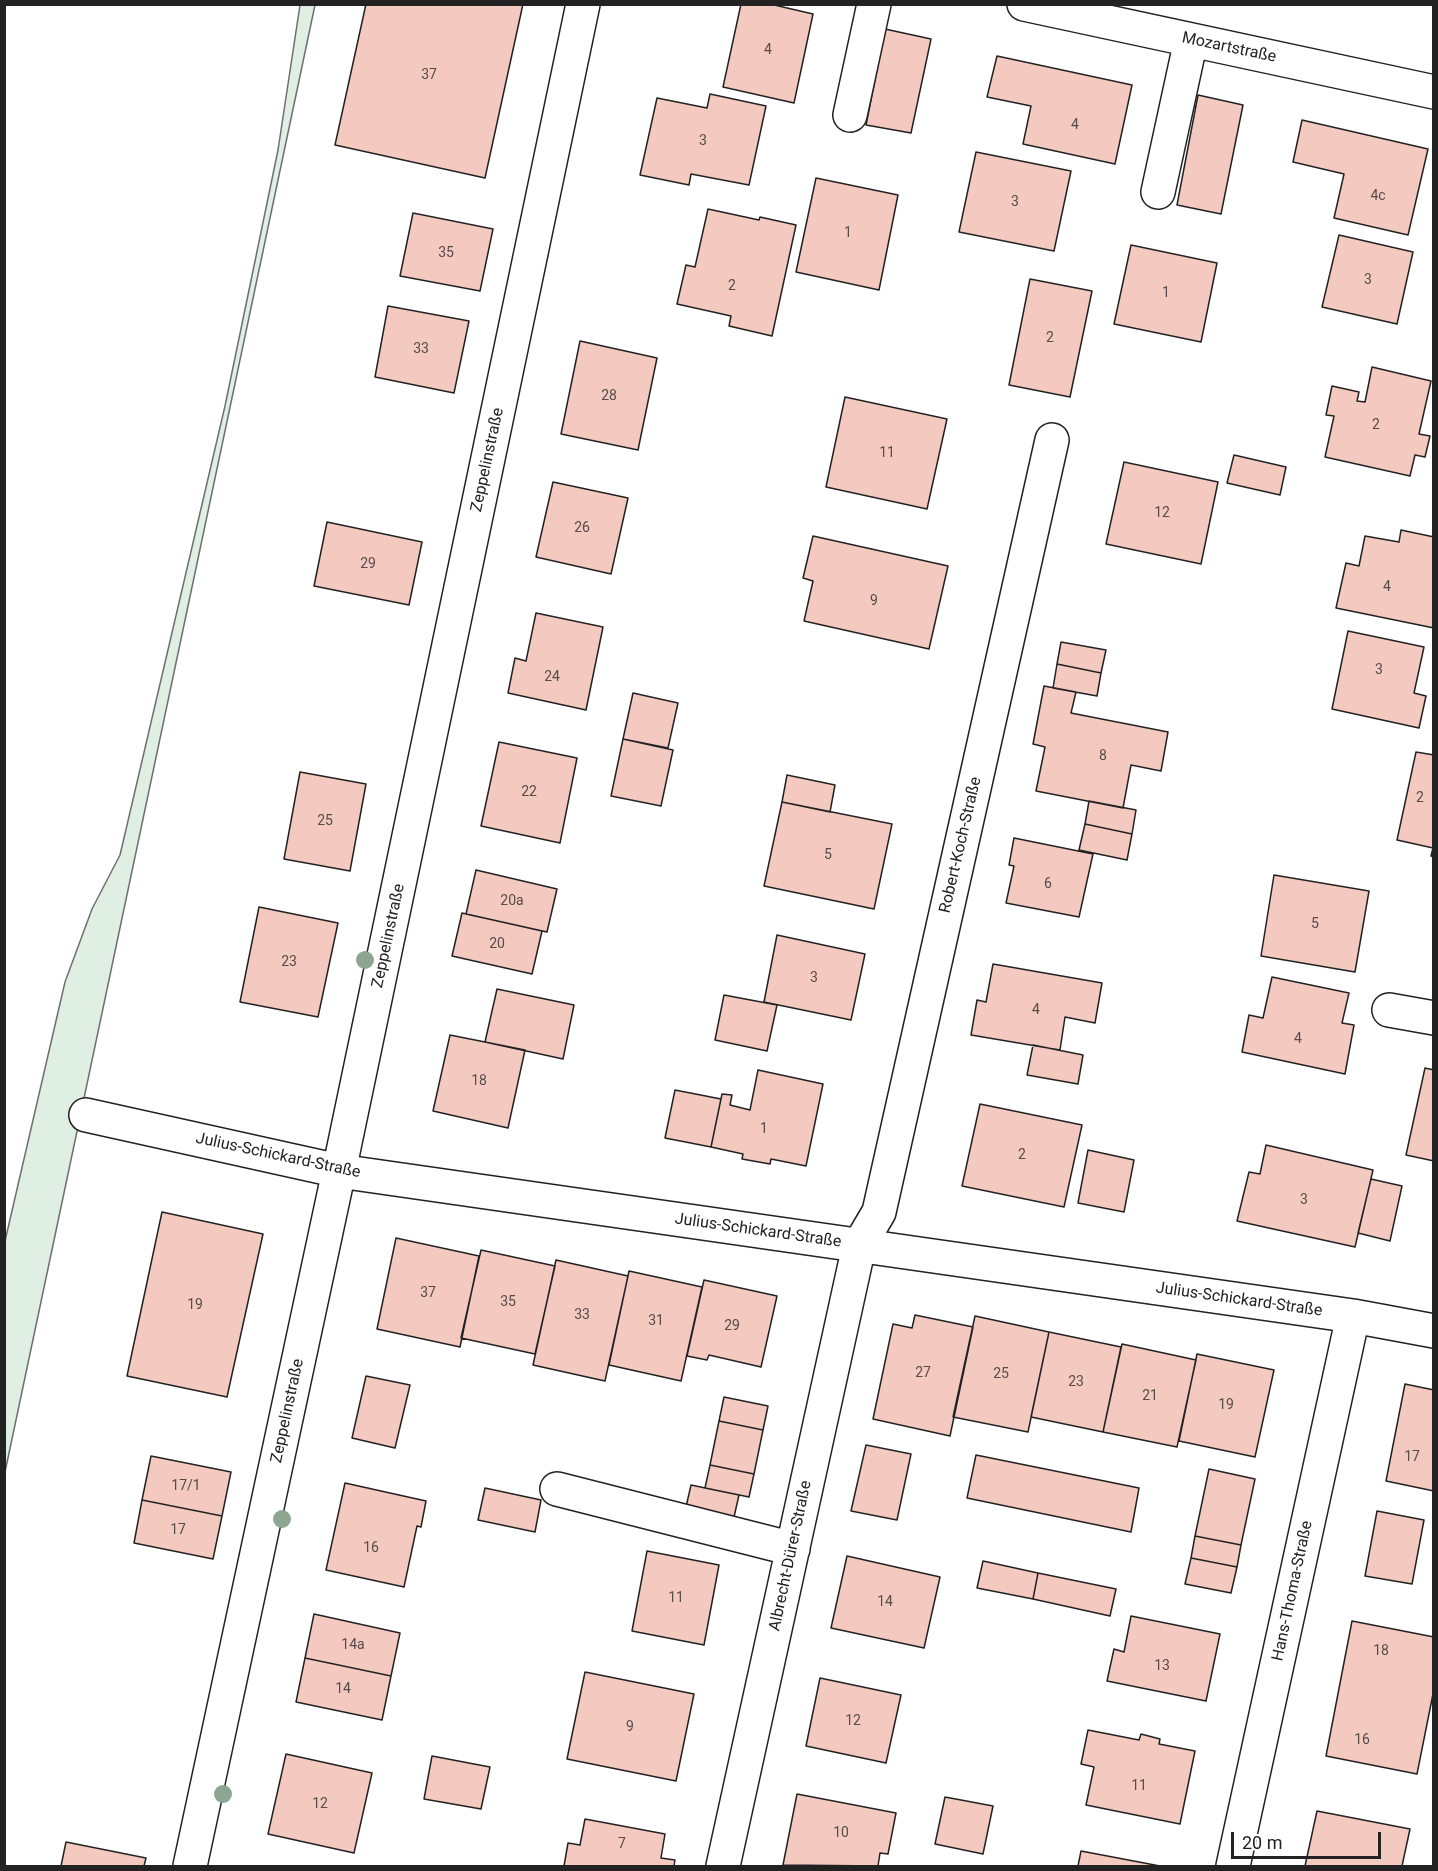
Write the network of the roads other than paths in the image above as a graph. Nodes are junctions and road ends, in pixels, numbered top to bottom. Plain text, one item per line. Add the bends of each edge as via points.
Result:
1 (583, 4) edge
2 (874, 4) edge
3 (1024, 4) edge
4 (1119, 14) edge
5 (1191, 40) junction
6 (1434, 92) edge
7 (850, 114) dead end
8 (1158, 192) dead end
9 (1052, 440) dead end
10 (1389, 1010) dead end
11 (1434, 1018) edge
12 (86, 1115) dead end
13 (339, 1170) junction
14 (859, 1246) junction
15 (1353, 1317) junction
16 (1434, 1330) edge
17 (557, 1489) dead end
18 (793, 1549) junction
19 (190, 1866) edge
20 (723, 1866) edge
21 (1233, 1866) edge

1 - 13 street, Zeppelinstraße
2 - 7 street
3 - 4 street, Mozartstraße
4 - 5 street, Mozartstraße
5 - 6 street, Mozartstraße
5 - 8 street
9 - 14 street, Robert-Koch-Straße via 879,1212
10 - 11 street
12 - 13 street, Julius-Schickard-Straße
13 - 14 street, Julius-Schickard-Straße
13 - 19 street, Zeppelinstraße
14 - 15 street, Julius-Schickard-Straße
14 - 18 street, Albrecht-Dürer-Straße
15 - 16 street, Julius-Schickard-Straße
15 - 21 street, Hans-Thoma-Straße
17 - 18 street
18 - 20 street, Albrecht-Dürer-Straße

